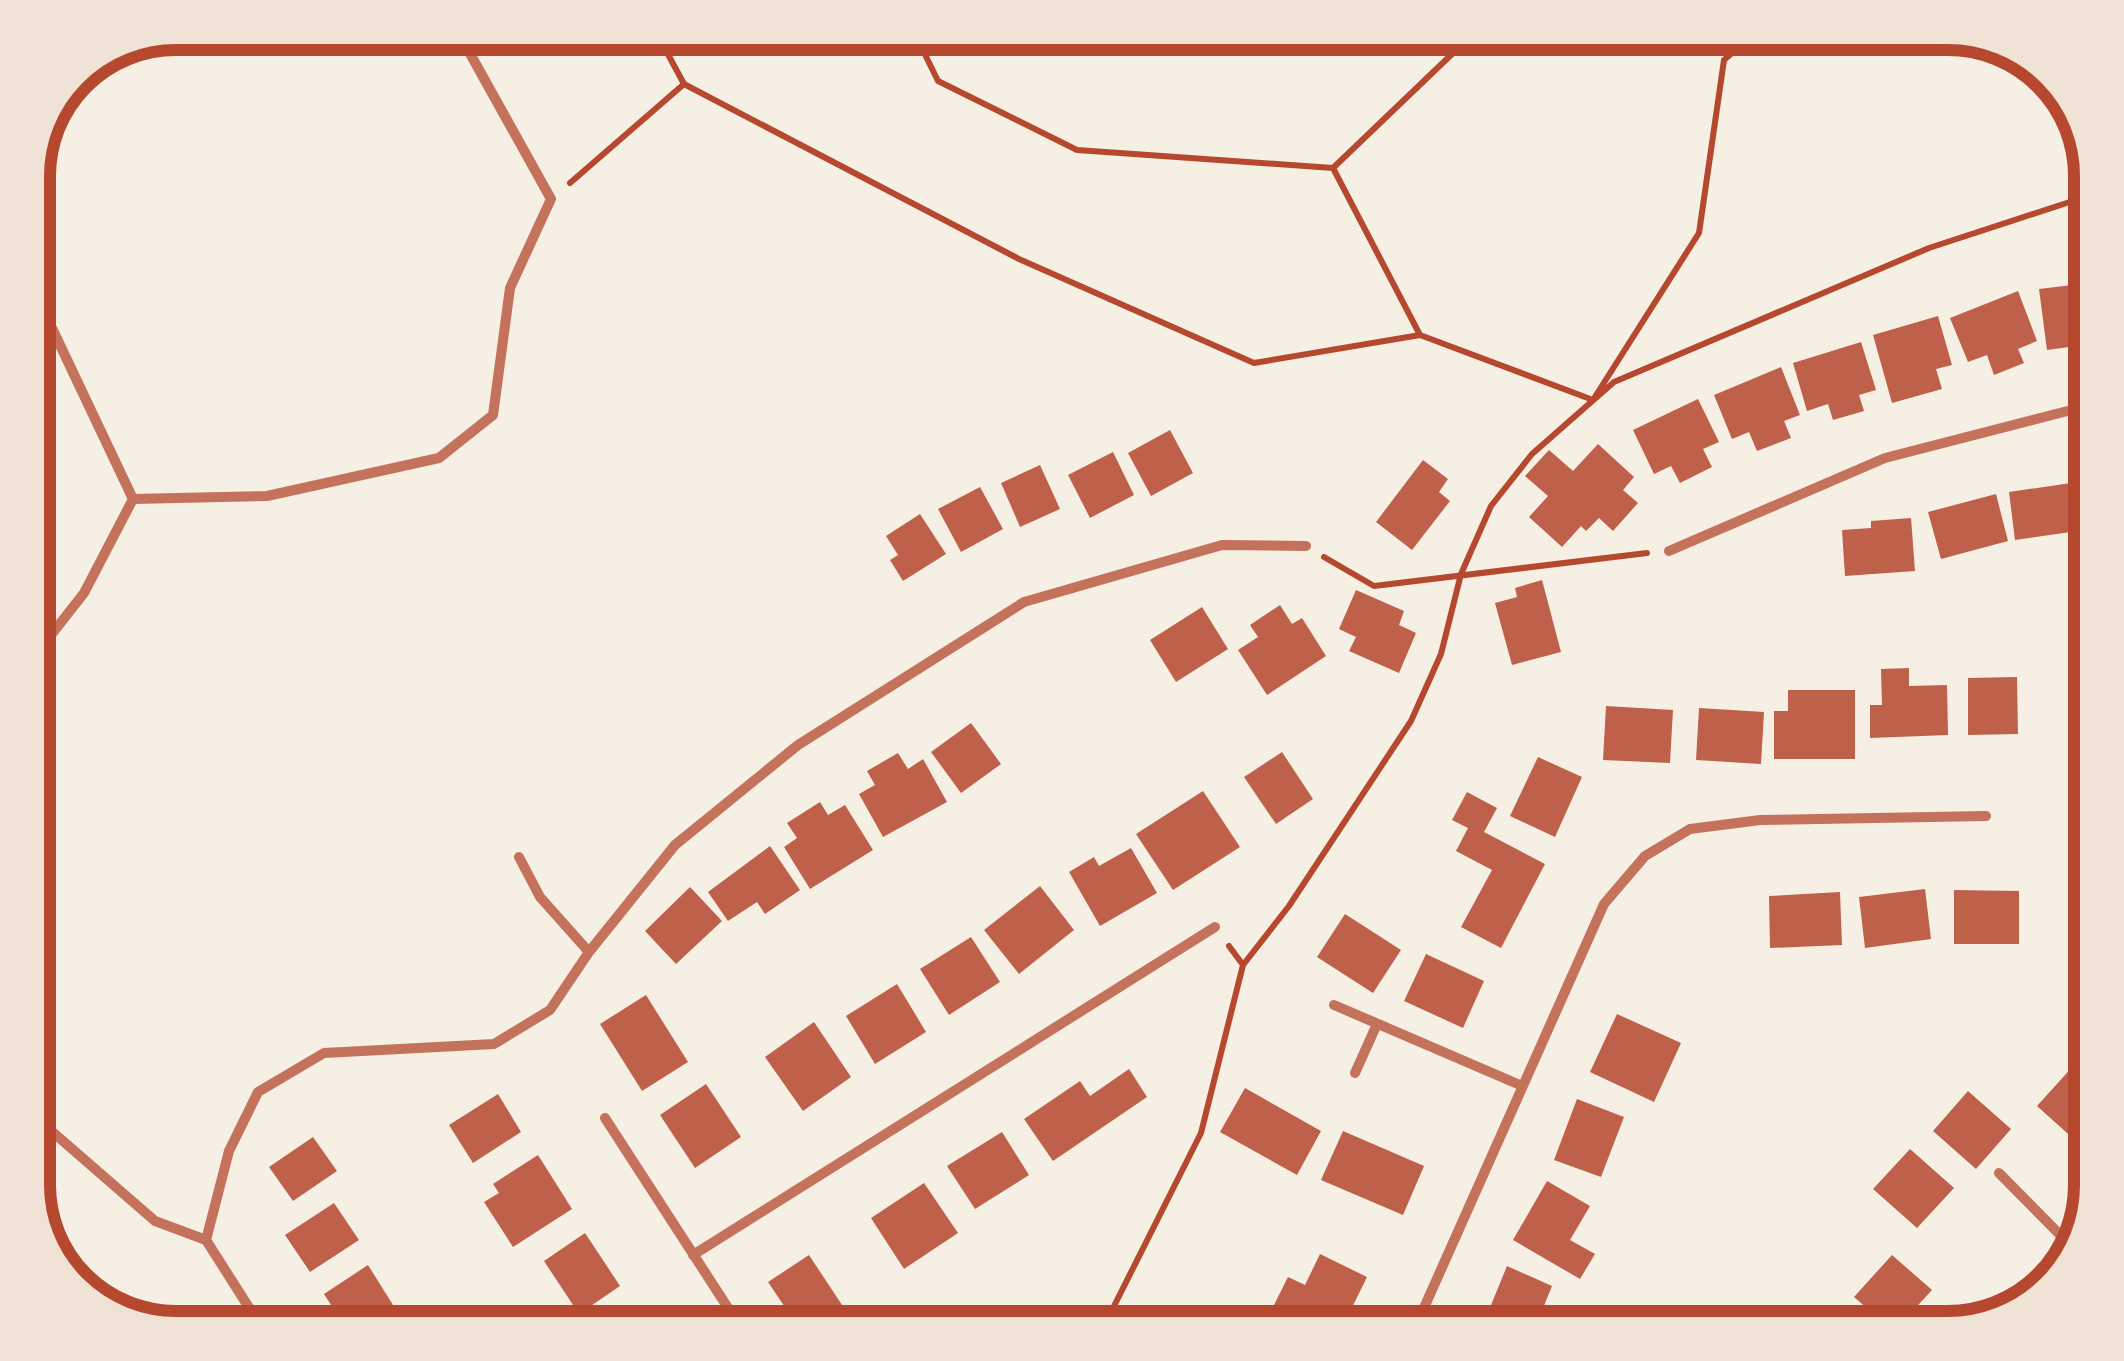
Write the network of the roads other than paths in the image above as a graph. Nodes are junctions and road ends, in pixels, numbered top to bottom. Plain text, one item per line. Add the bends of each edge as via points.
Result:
1 (468, 50) edge
2 (50, 324) edge
3 (2074, 409) edge
4 (132, 499) junction
5 (1306, 546) road end
6 (1669, 551) road end
7 (50, 637) edge
8 (1986, 816) dead end
9 (519, 856) dead end
10 (1215, 927) dead end
11 (588, 952) junction
12 (1334, 1005) dead end
13 (1377, 1024) junction
14 (1356, 1073) dead end
15 (1520, 1085) junction
16 (605, 1118) dead end
17 (50, 1129) edge
18 (1999, 1173) dead end
19 (2062, 1238) edge
20 (206, 1240) junction
21 (693, 1255) junction
22 (248, 1311) edge
23 (730, 1311) edge
24 (1422, 1311) edge

1 - 4 street via 550,199 510,288 493,415 440,458 267,496
2 - 4 street
3 - 6 street via 1885,458
4 - 7 street via 84,594
5 - 11 street via 1222,544 1024,602 798,745 675,845
8 - 15 street via 1760,820 1690,829 1645,856 1604,904
9 - 11 street via 540,897
10 - 21 street
11 - 20 street via 550,1010 494,1044 324,1053 258,1092 229,1150
12 - 13 street
13 - 14 street
13 - 15 street
15 - 24 street
16 - 21 street
17 - 20 street via 155,1220
18 - 19 street
20 - 22 street
21 - 23 street

